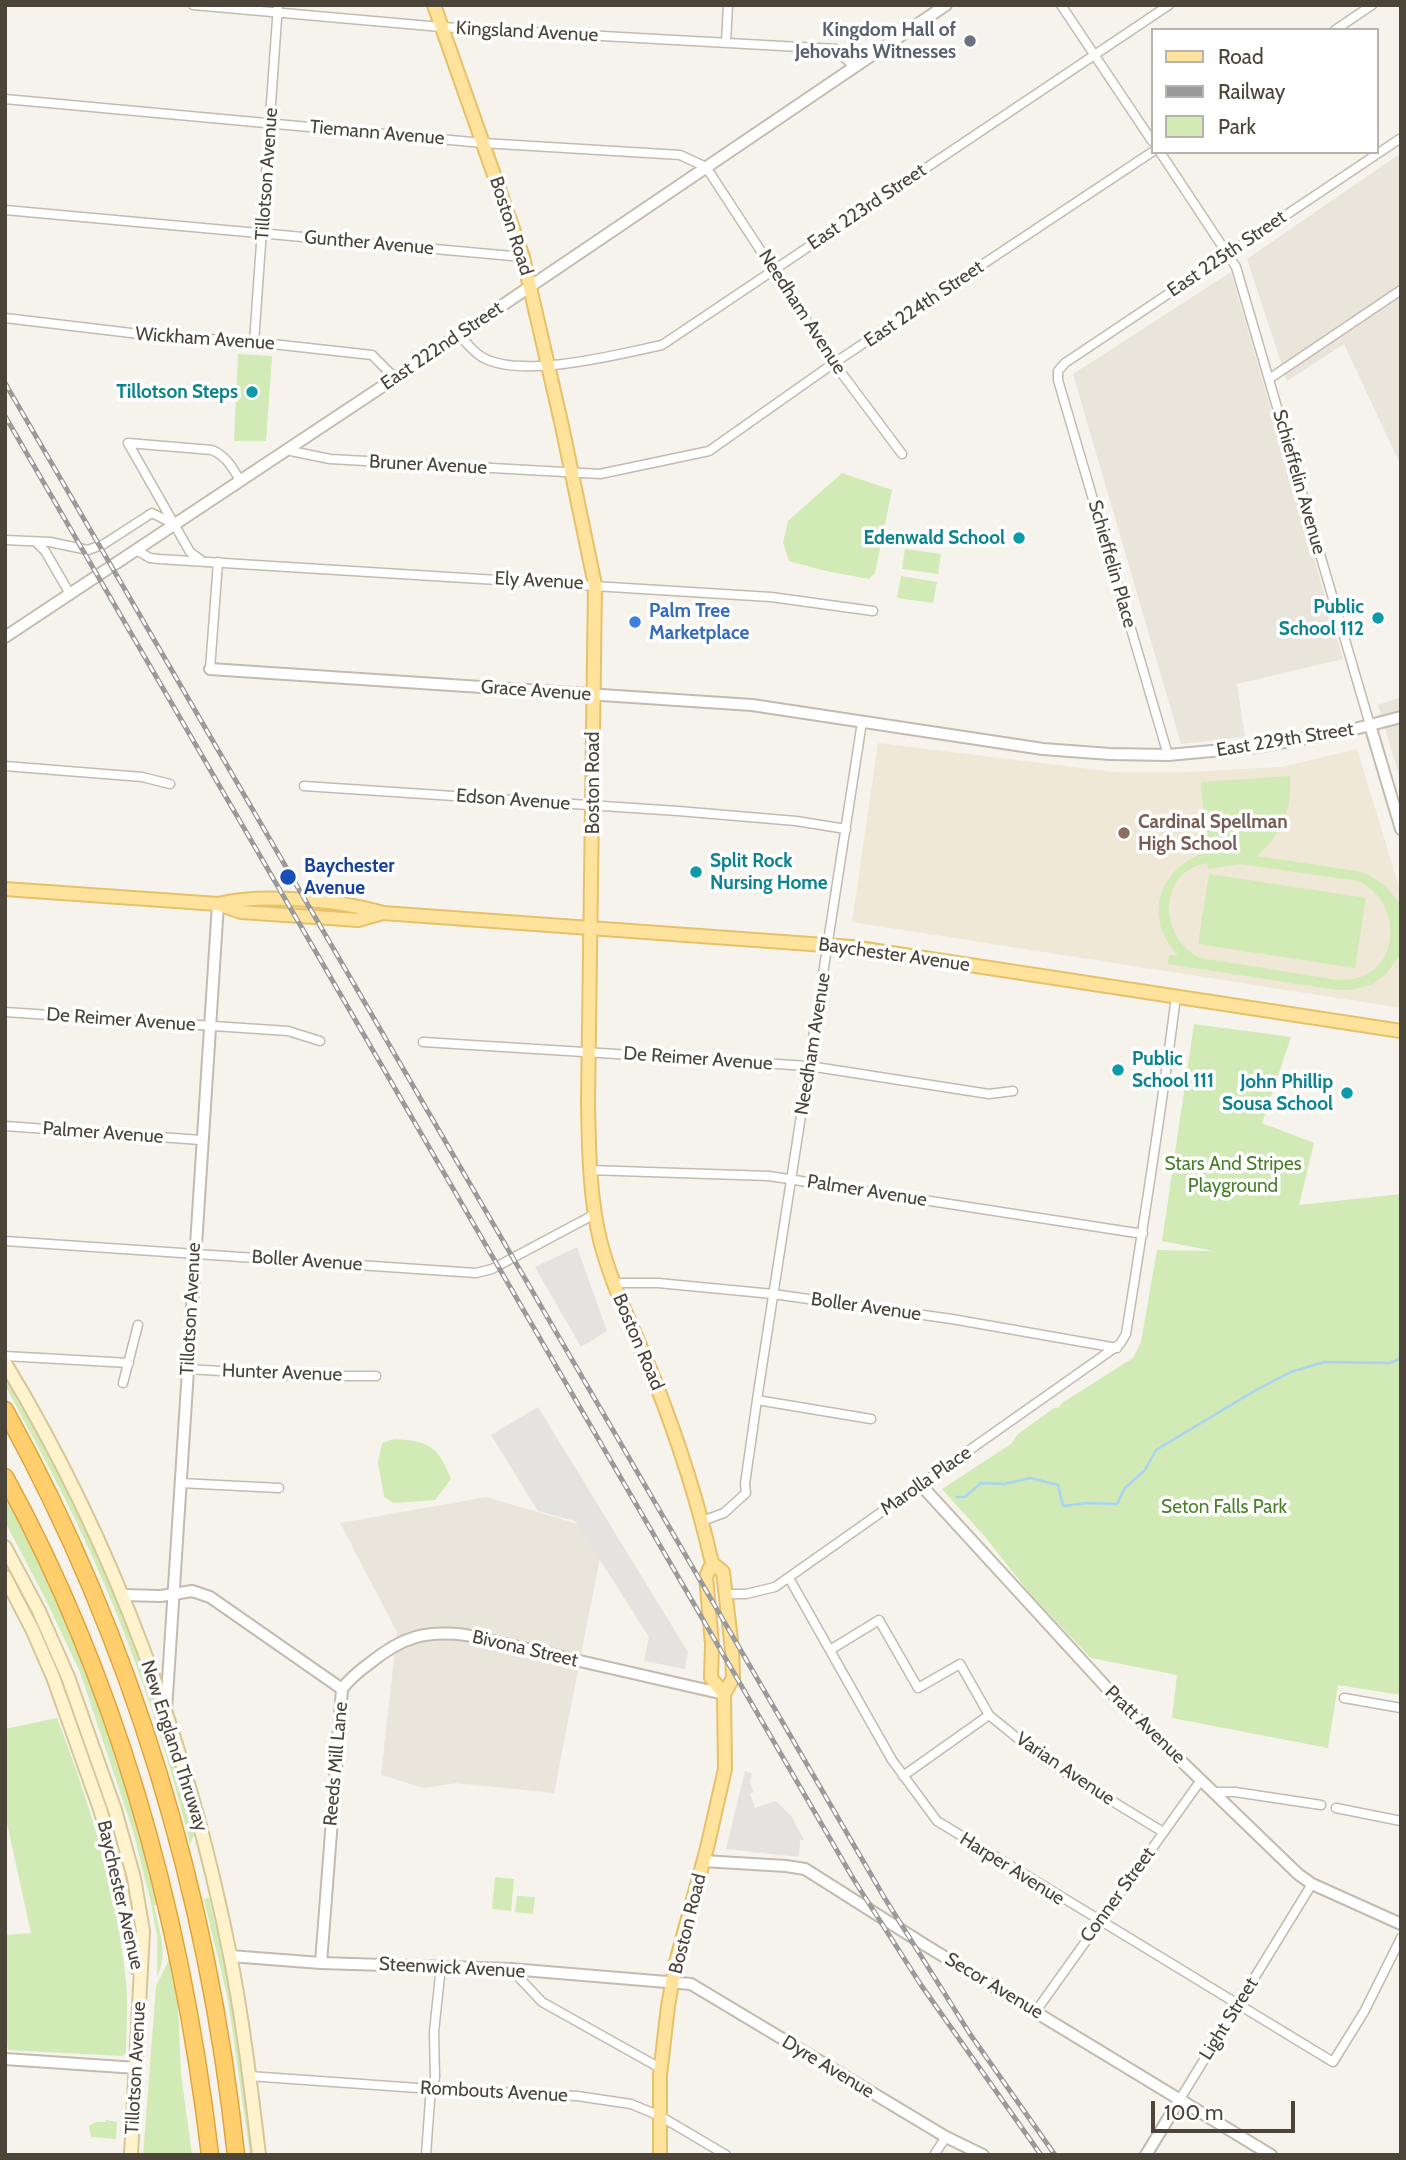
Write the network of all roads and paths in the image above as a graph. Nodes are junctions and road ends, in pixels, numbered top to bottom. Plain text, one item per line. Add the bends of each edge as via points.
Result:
1 (193, 5) edge
2 (434, 5) edge
3 (728, 5) edge
4 (946, 5) edge
5 (1061, 5) edge
6 (1169, 5) edge
7 (1372, 5) edge
8 (278, 9) edge
9 (442, 27) junction
10 (1338, 28) edge
11 (726, 42) junction
12 (1094, 55) junction
13 (853, 68) junction
14 (5, 99) edge
15 (271, 124) junction
16 (1150, 138) edge
17 (1401, 138) edge
18 (483, 143) junction
19 (1150, 153) edge
20 (1378, 153) edge
21 (1161, 154) edge
22 (1377, 154) edge
23 (706, 167) junction
24 (5, 209) edge
25 (262, 233) junction
26 (1228, 254) junction
27 (523, 257) junction
28 (774, 269) junction
29 (531, 284) junction
30 (1401, 290) edge
31 (5, 318) edge
32 (459, 335) junction
33 (254, 342) junction
34 (834, 363) junction
35 (548, 364) junction
36 (1058, 373) joint
37 (395, 378) junction
38 (1269, 379) junction
39 (286, 450) junction
40 (902, 454) dead end
41 (572, 472) junction
42 (240, 480) junction
43 (174, 524) junction
44 (5, 540) edge
45 (36, 542) junction
46 (136, 550) junction
47 (204, 562) junction
48 (218, 562) junction
49 (595, 585) junction
50 (70, 594) junction
51 (873, 611) dead end
52 (5, 637) edge
53 (210, 669) joint
54 (593, 695) junction
55 (1401, 717) edge
56 (862, 722) junction
57 (1370, 725) junction
58 (1168, 755) junction
59 (5, 766) edge
60 (170, 785) dead end
61 (304, 786) dead end
62 (592, 805) junction
63 (846, 829) junction
64 (1401, 829) edge
65 (5, 889) edge
66 (218, 904) junction
67 (590, 929) junction
68 (828, 944) junction
69 (1176, 996) junction
70 (5, 1012) edge
71 (209, 1026) junction
72 (1401, 1031) edge
73 (320, 1041) dead end
74 (423, 1042) dead end
75 (589, 1052) junction
76 (809, 1066) junction
77 (1013, 1091) dead end
78 (5, 1126) edge
79 (201, 1140) junction
80 (589, 1170) junction
81 (793, 1180) junction
82 (595, 1214) junction
83 (1143, 1234) junction
84 (5, 1241) edge
85 (194, 1253) junction
86 (613, 1283) junction
87 (773, 1294) junction
88 (138, 1325) dead end
89 (1117, 1348) junction
90 (5, 1356) edge
91 (5, 1363) edge
92 (129, 1363) junction
93 (188, 1369) junction
94 (376, 1376) dead end
95 (123, 1383) dead end
96 (757, 1401) junction
97 (5, 1410) edge
98 (871, 1419) dead end
99 (5, 1477) edge
100 (180, 1483) junction
101 (920, 1485) junction
102 (279, 1488) dead end
103 (702, 1521) junction
104 (6, 1549) edge
105 (712, 1563) junction
106 (5, 1577) edge
107 (789, 1577) junction
108 (174, 1592) junction
109 (727, 1594) junction
110 (123, 1595) junction
111 (830, 1650) junction
112 (342, 1689) junction
113 (724, 1694) junction
114 (1343, 1698) dead end
115 (1401, 1708) edge
116 (166, 1713) junction
117 (989, 1714) junction
118 (903, 1776) junction
119 (1201, 1780) junction
120 (1214, 1792) junction
121 (1321, 1805) dead end
122 (1336, 1808) dead end
123 (1401, 1821) edge
124 (1163, 1832) junction
125 (703, 1861) junction
126 (1312, 1884) junction
127 (1098, 1921) junction
128 (1401, 1924) edge
129 (1401, 1938) edge
130 (230, 1956) junction
131 (321, 1963) junction
132 (441, 1966) junction
133 (511, 1969) junction
134 (140, 1981) junction
135 (673, 1983) junction
136 (1238, 2005) junction
137 (1036, 2011) junction
138 (5, 2059) edge
139 (137, 2068) junction
140 (660, 2068) junction
141 (249, 2076) junction
142 (432, 2089) junction
143 (1180, 2099) junction
144 (660, 2116) junction
145 (946, 2137) junction
146 (131, 2155) edge
147 (210, 2155) edge
148 (236, 2155) edge
149 (259, 2155) edge
150 (426, 2155) edge
151 (660, 2155) edge
152 (726, 2155) edge
153 (934, 2155) edge
154 (984, 2155) edge
155 (1146, 2155) edge
156 (1271, 2155) edge

1 - 8 street, Kingsland Avenue
2 - 9 main road, Boston Road
3 - 11 street
4 - 13 street, East 222nd Street
5 - 12 street
6 - 12 street, East 223rd Street
7 - 10 street
8 - 9 street, Kingsland Avenue
8 - 15 street, Tillotson Avenue
9 - 11 street, Kingsland Avenue
9 - 18 main road, Boston Road
11 - 13 street, Kingsland Avenue via 836,49
12 - 16 street
12 - 28 street, East 223rd Street
13 - 23 street, East 222nd Street
14 - 15 street, Tiemann Avenue
15 - 18 street, Tiemann Avenue
15 - 25 street, Tillotson Avenue
17 - 20 street, East 225th Street
18 - 23 street, Tiemann Avenue via 680,155
18 - 27 main road, Boston Road
19 - 34 street, East 224th Street
21 - 26 street, Schieffelin Avenue
22 - 26 street, East 225th Street
23 - 28 street, Needham Avenue
23 - 29 street, East 222nd Street
24 - 25 street, Gunther Avenue
25 - 27 street, Gunther Avenue
25 - 33 street, Tillotson Avenue
26 - 36 street, East 225th Street via 1065,363
26 - 38 street, Schieffelin Avenue via 1236,267
27 - 29 main road, Boston Road
28 - 34 street, Needham Avenue
28 - 35 street, East 223rd Street via 662,345
29 - 32 street, East 222nd Street
29 - 35 main road, Boston Road
30 - 38 street
31 - 33 street, Wickham Avenue
32 - 35 street via 480,356 494,362
32 - 37 street, East 222nd Street
33 - 37 street, Wickham Avenue via 372,355
34 - 40 street, Needham Avenue
34 - 41 street, East 224th Street via 709,451 600,474
35 - 41 main road, Boston Road
36 - 58 street, Schieffelin Place
37 - 39 street, East 222nd Street
38 - 57 street, Schieffelin Avenue
39 - 41 street, Bruner Avenue via 330,459
39 - 42 street, East 222nd Street
41 - 49 main road, Boston Road
42 - 43 street, East 222nd Street
42 - 43 street via 221,454 212,450 128,443
43 - 45 street via 152,513 88,550
43 - 46 street, East 222nd Street
43 - 47 street via 190,552
44 - 45 street
45 - 50 street
46 - 47 street, Ely Avenue via 150,558
46 - 50 street, East 222nd Street
47 - 48 street, Ely Avenue
48 - 49 street, Ely Avenue
48 - 53 street
49 - 51 street, Ely Avenue via 771,597
49 - 54 main road, Boston Road
50 - 52 street, East 222nd Street
53 - 54 street, Grace Avenue
54 - 56 street, Grace Avenue via 752,705
54 - 62 main road, Boston Road
55 - 57 street, East 229th Street
56 - 58 street via 1061,751
56 - 63 street, Needham Avenue
57 - 58 street, East 229th Street via 1301,741
57 - 64 street, Schieffelin Avenue
59 - 60 street via 142,777
61 - 62 street, Edson Avenue
62 - 63 street, Edson Avenue
62 - 67 main road, Boston Road
63 - 68 street, Needham Avenue
65 - 66 main road, Baychester Avenue
66 - 67 main road, Baychester Avenue via 242,898 311,901 358,905 383,913
66 - 71 street, Tillotson Avenue
67 - 68 main road, Baychester Avenue
67 - 75 main road, Boston Road
68 - 69 main road, Baychester Avenue
68 - 76 street, Needham Avenue
69 - 72 main road, Baychester Avenue
69 - 83 street
70 - 71 street, De Reimer Avenue
71 - 73 street, De Reimer Avenue via 288,1031
71 - 79 street, Tillotson Avenue
74 - 75 street, De Reimer Avenue
75 - 76 street, De Reimer Avenue
75 - 80 main road, Boston Road
76 - 77 street, De Reimer Avenue via 989,1094
76 - 81 street, Needham Avenue
78 - 79 street, Palmer Avenue
79 - 85 street, Tillotson Avenue
80 - 81 street, Palmer Avenue
80 - 82 main road, Boston Road
81 - 83 street, Palmer Avenue
81 - 87 street, Needham Avenue
82 - 85 street, Boller Avenue via 492,1269 476,1273
82 - 86 main road, Boston Road
83 - 89 street via 1126,1334
84 - 85 street, Boller Avenue
85 - 93 street, Tillotson Avenue
86 - 87 street, Boller Avenue
86 - 103 main road, Boston Road via 671,1424
87 - 89 street, Boller Avenue
87 - 96 street, Needham Avenue
88 - 92 street
89 - 101 street, Marolla Place
90 - 92 street
91 - 110 main road, New England Thruway via 84,1510
92 - 95 street
93 - 94 street, Hunter Avenue
93 - 100 street, Tillotson Avenue
96 - 98 street
96 - 103 street, Needham Avenue via 746,1493 724,1514
97 - 148 highway, New England Thruway via 90,1583 152,1749 201,1936
99 - 147 highway via 71,1611 132,1773 183,1973
100 - 102 street
100 - 108 street, Tillotson Avenue
101 - 107 street, Marolla Place
101 - 119 street, Pratt Avenue via 1116,1699
103 - 105 main road, Boston Road
104 - 134 main road, Baychester Avenue via 61,1661 115,1810 141,1913
105 - 109 main road, Boston Road via 723,1572
105 - 113 main road, Boston Road via 706,1577 712,1678
106 - 134 main road, Baychester Avenue via 53,1677 100,1809
107 - 109 street, Marolla Place via 759,1592
107 - 111 street, Harper Avenue
108 - 110 street, Reeds Mill Lane
108 - 112 street, Reeds Mill Lane via 192,1591 220,1602
108 - 116 street, Tillotson Avenue
109 - 113 main road, Boston Road via 733,1678
110 - 116 main road, New England Thruway
111 - 117 street via 879,1620 918,1688 960,1664
111 - 118 street, Harper Avenue
112 - 113 street, Bivona Street via 399,1642 438,1633 466,1635
112 - 131 street, Reeds Mill Lane
113 - 125 main road, Boston Road via 725,1769
114 - 115 street
116 - 130 main road, New England Thruway via 203,1838
117 - 118 street
117 - 124 street, Varian Avenue via 1043,1759
118 - 127 street, Harper Avenue via 937,1821
119 - 120 street, Pratt Avenue
119 - 124 street, Conner Street
120 - 121 street
120 - 126 street, Pratt Avenue
122 - 123 street
124 - 127 street, Conner Street
125 - 135 main road, Boston Road
125 - 137 street, Secor Avenue via 805,1869
126 - 128 street, Pratt Avenue
126 - 136 street, Light Street
127 - 136 street, Harper Avenue
127 - 137 street, Conner Street
129 - 136 street, Harper Avenue via 1333,2062
130 - 131 street, Steenwick Avenue
130 - 141 main road, New England Thruway
131 - 132 street, Steenwick Avenue
132 - 133 street, Steenwick Avenue
132 - 142 street
133 - 135 street, Steenwick Avenue
133 - 140 street via 549,2006
134 - 139 main road, Tillotson Avenue
135 - 140 main road, Boston Road
135 - 145 street, Dyre Avenue via 691,1984
136 - 143 street, Light Street
137 - 143 street, Secor Avenue
138 - 139 street
139 - 146 main road, Tillotson Avenue
140 - 144 main road, Boston Road
141 - 142 street, Rombouts Avenue
141 - 149 main road, New England Thruway
142 - 144 street, Rombouts Avenue via 577,2096 631,2104
142 - 150 street
143 - 155 street, Light Street
143 - 156 street, Secor Avenue
144 - 151 main road, Boston Road
144 - 152 street, Rombouts Avenue
145 - 153 street
145 - 154 street, Dyre Avenue

